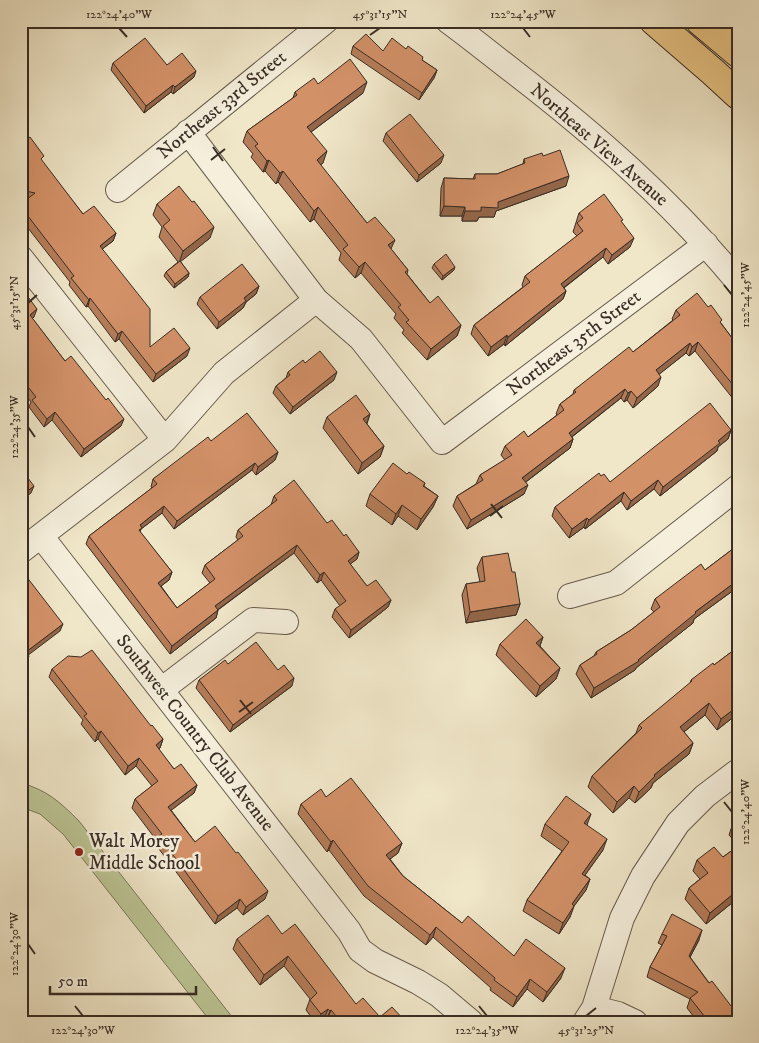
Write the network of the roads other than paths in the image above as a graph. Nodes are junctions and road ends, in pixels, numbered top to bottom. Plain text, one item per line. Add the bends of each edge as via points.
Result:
1 (326, 21) edge
2 (448, 21) edge
3 (654, 21) edge
4 (700, 21) edge
5 (738, 53) edge
6 (738, 95) edge
7 (188, 132) junction
8 (118, 190) dead end
9 (706, 244) junction
10 (21, 258) edge
11 (738, 282) edge
12 (316, 300) junction
13 (164, 440) junction
14 (738, 488) edge
15 (41, 536) junction
16 (21, 551) edge
17 (570, 596) dead end
18 (286, 622) dead end
19 (161, 690) junction
20 (738, 771) edge
21 (590, 1015) edge
22 (471, 1022) edge
23 (635, 1022) edge

1 - 7 street, Northeast 33rd Street
2 - 9 street, Northeast View Avenue via 557,105 619,158
3 - 6 highway
4 - 5 highway
7 - 8 street, Northeast 33rd Street
7 - 12 street
9 - 11 street, Northeast View Avenue
9 - 12 street, Northeast 35th Street via 442,442 361,339
10 - 13 street
12 - 13 street via 224,373
13 - 15 street
14 - 17 street via 616,583
15 - 16 street
15 - 19 street, Southwest Country Club Avenue
18 - 19 street via 253,620
19 - 22 street, Southwest Country Club Avenue via 360,950 439,995
20 - 21 street via 705,796 678,823 643,876 622,918
21 - 23 street via 618,1014

